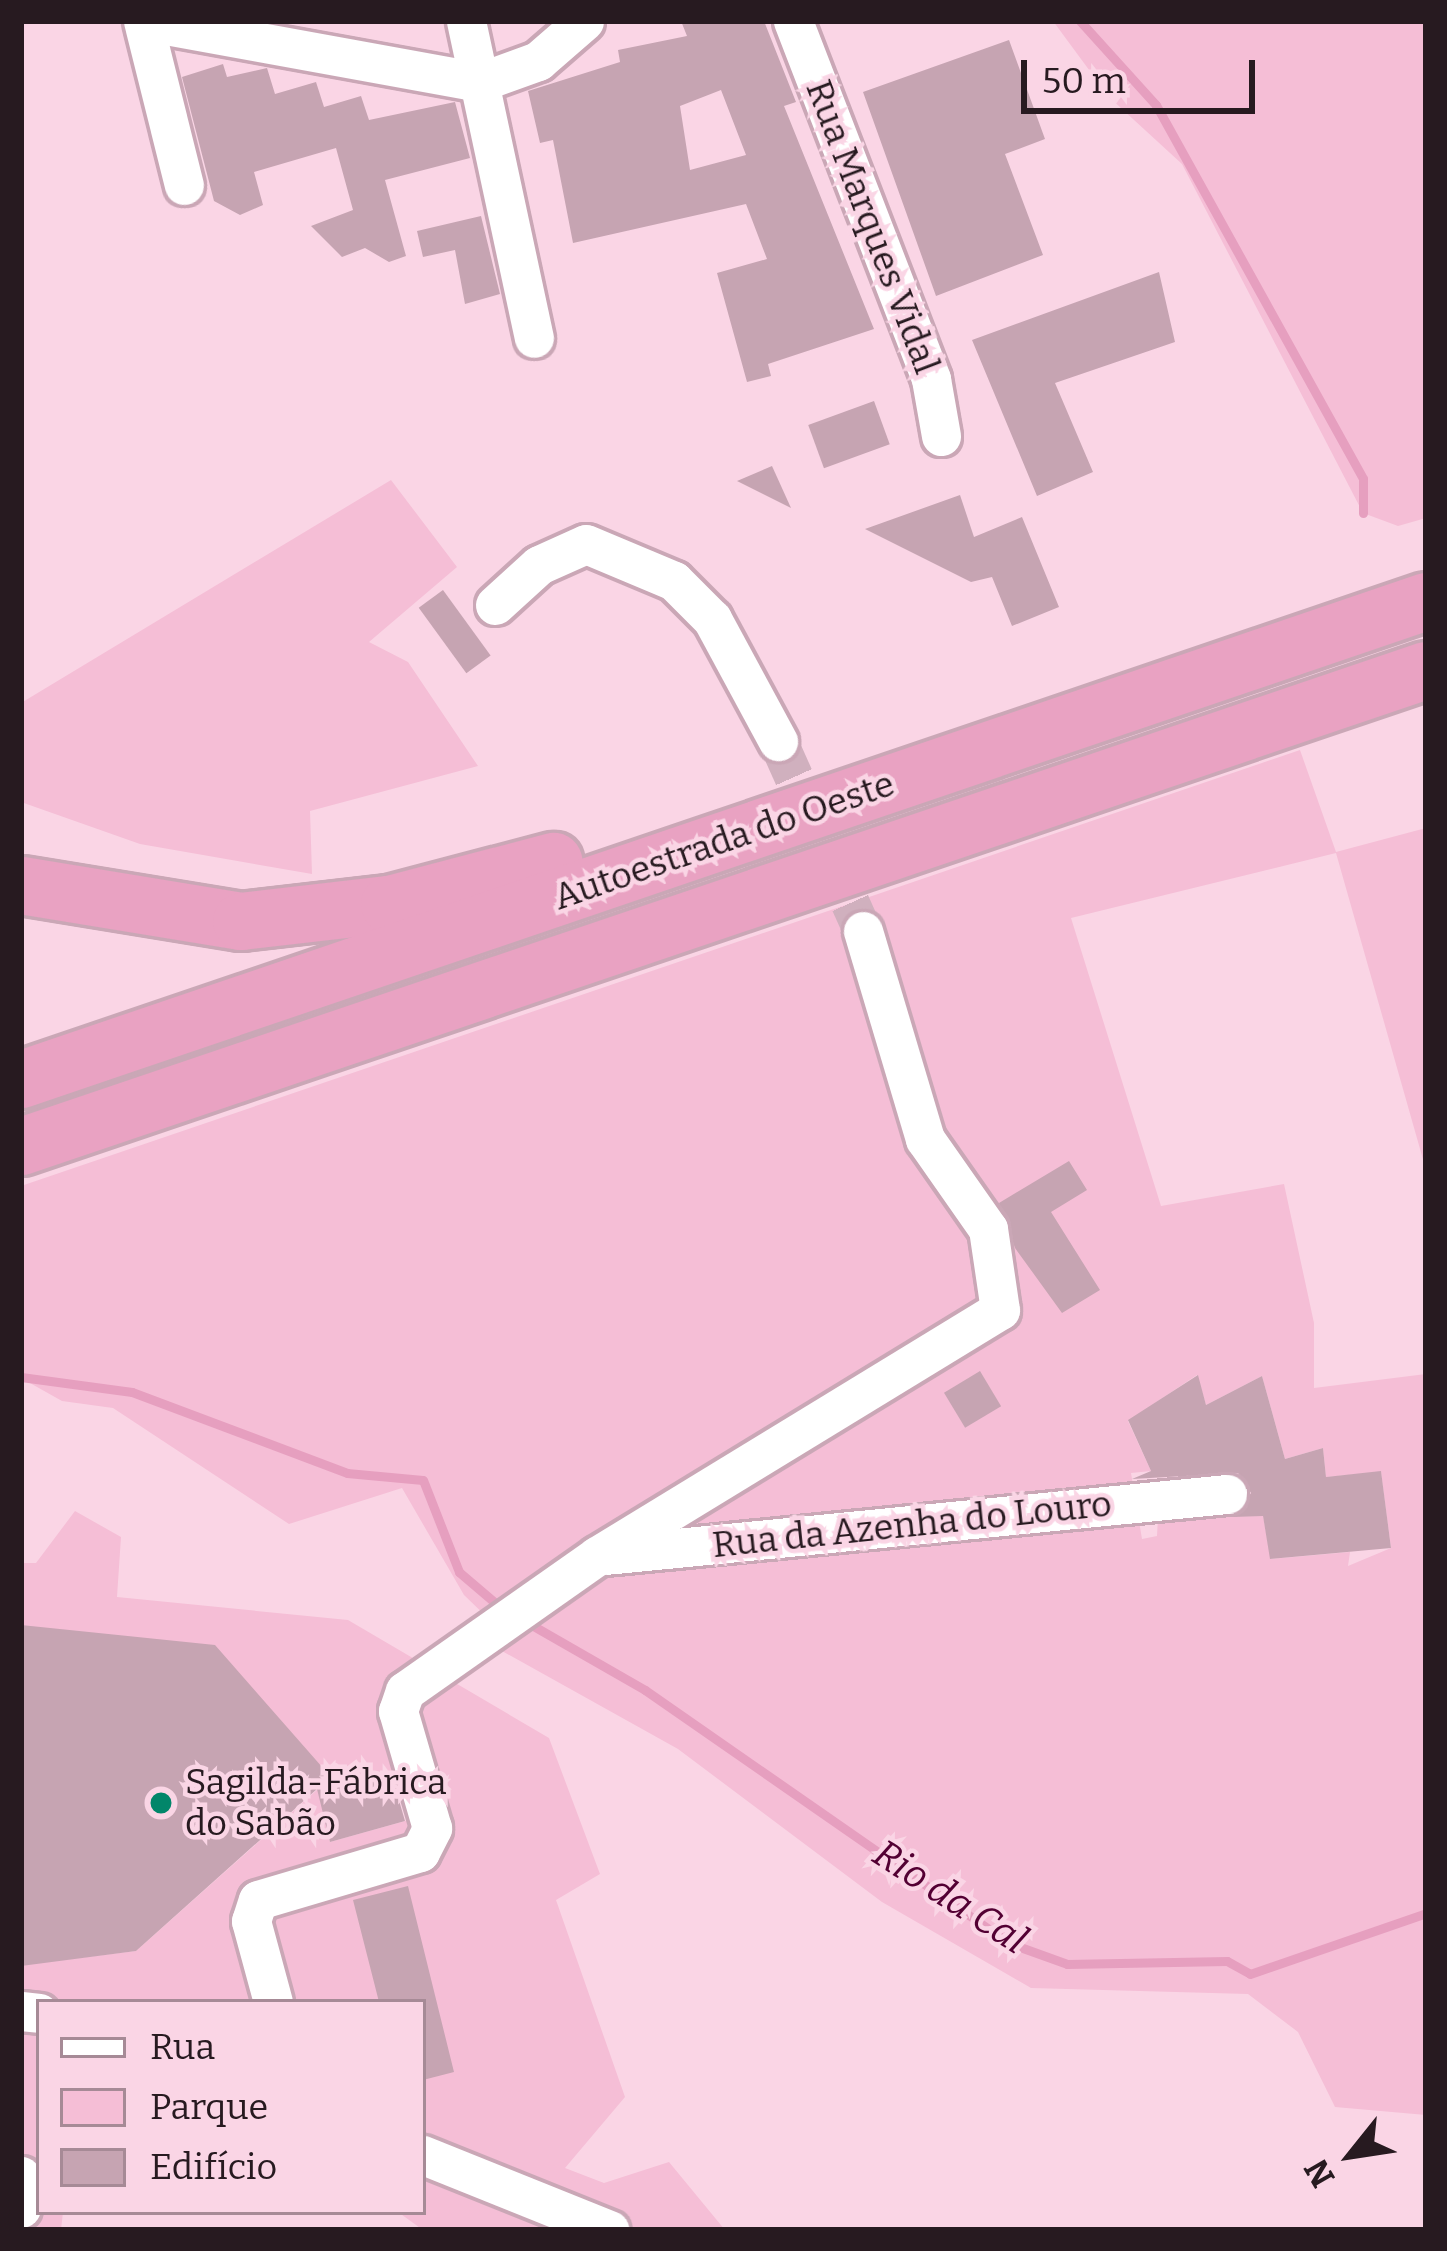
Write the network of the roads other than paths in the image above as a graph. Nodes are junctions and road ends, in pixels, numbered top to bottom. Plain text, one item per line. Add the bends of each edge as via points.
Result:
1 (144, 21) edge
2 (466, 21) edge
3 (584, 21) edge
4 (793, 21) edge
5 (480, 82) junction
6 (184, 185) dead end
7 (534, 338) dead end
8 (940, 436) dead end
9 (1426, 601) edge
10 (495, 605) dead end
11 (1426, 670) edge
12 (778, 741) tunnel mouth
13 (918, 775) junction
14 (21, 885) edge
15 (863, 932) tunnel mouth
16 (21, 1079) edge
17 (21, 1147) edge
18 (1227, 1494) dead end
19 (597, 1556) junction
20 (272, 1999) edge
21 (426, 2157) edge
22 (21, 2176) edge
23 (21, 2208) edge
24 (603, 2228) edge

1 - 5 street
1 - 6 street
2 - 5 street
3 - 5 street via 538,61
4 - 8 street, Rua Marques Vidal via 931,379
5 - 7 street
9 - 13 highway, Autoestrada do Oeste
10 - 12 street via 539,565 586,544 674,581 712,619
11 - 17 highway, Autoestrada do Oeste
13 - 14 highway via 782,795 337,914 197,919
13 - 16 highway, Autoestrada do Oeste
15 - 19 street via 926,1139 988,1229 1000,1310
18 - 19 street, Rua da Azenha do Louro
19 - 20 street via 405,1691 398,1711 432,1828 420,1852 258,1900 251,1921
21 - 24 street
22 - 23 street

